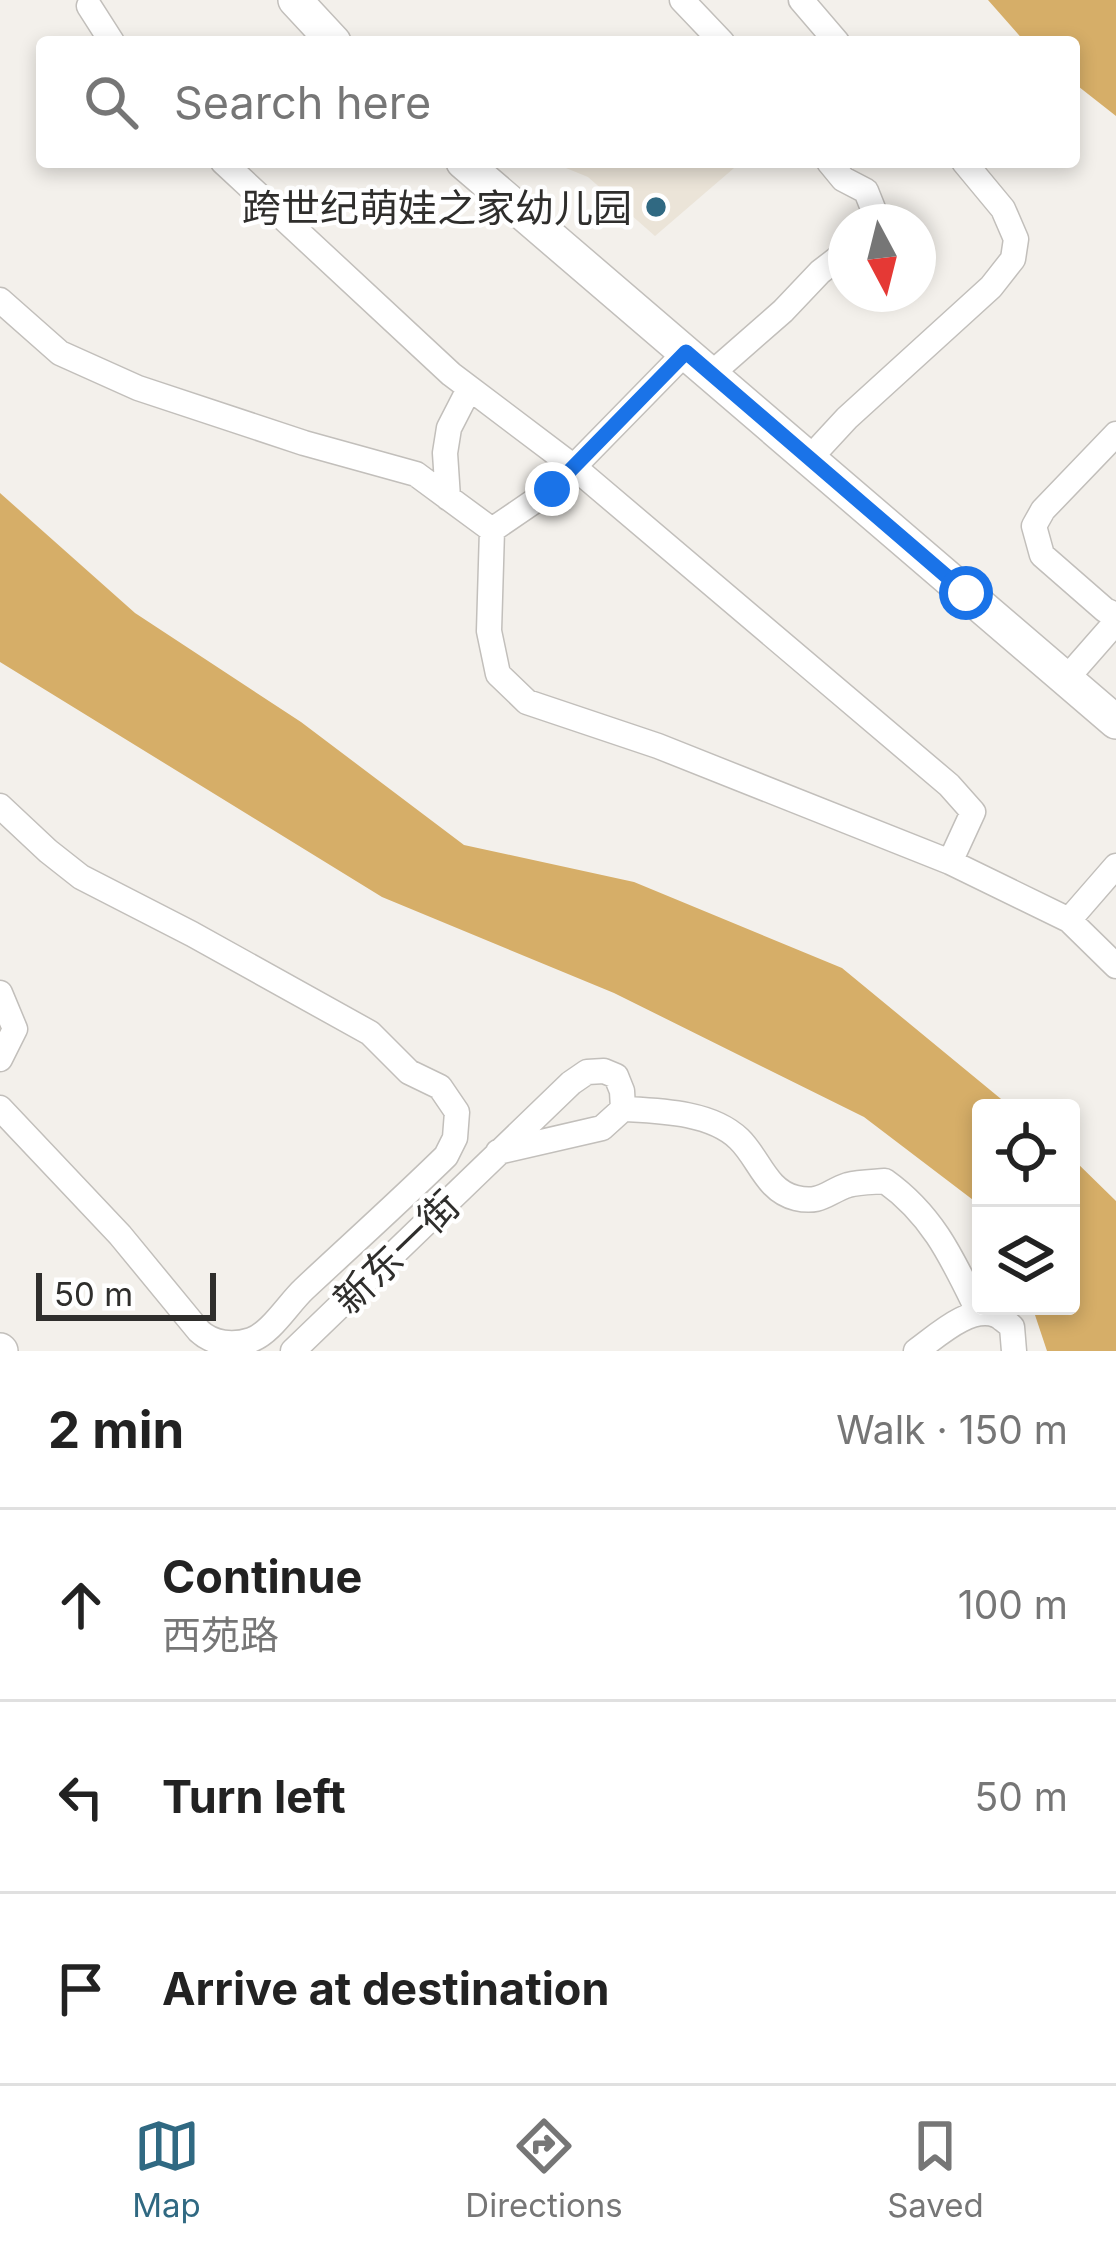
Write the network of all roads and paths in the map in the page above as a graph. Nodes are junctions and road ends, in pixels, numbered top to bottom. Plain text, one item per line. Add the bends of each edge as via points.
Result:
1 (295, 0) edge
2 (682, 0) edge
3 (801, 0) edge
4 (89, 6) dead end
5 (108, 36) edge
6 (328, 36) edge
7 (716, 36) edge
8 (832, 36) edge
9 (230, 168) edge
10 (471, 168) edge
11 (835, 168) edge
12 (969, 168) edge
13 (871, 204) edge
14 (828, 266) edge
15 (0, 300) edge
16 (698, 364) junction
17 (469, 388) junction
18 (1116, 434) edge
19 (810, 458) junction
20 (574, 467) junction
21 (448, 498) junction
22 (492, 530) junction
23 (1116, 619) edge
24 (1066, 679) junction
25 (1116, 722) edge
26 (0, 806) edge
27 (950, 862) junction
28 (1116, 866) edge
29 (1069, 920) junction
30 (1116, 966) edge
31 (0, 993) edge
32 (0, 1060) edge
33 (0, 1108) edge
34 (623, 1109) junction
35 (498, 1152) junction
36 (972, 1298) edge
37 (975, 1315) edge
38 (997, 1315) edge
39 (293, 1351) edge
40 (916, 1351) edge
41 (1014, 1351) edge

1 - 6 main road
2 - 7 street
3 - 8 street
4 - 5 street
9 - 17 street
10 - 16 main road
11 - 13 street
12 - 19 street via 1003,209 1016,239 1013,259
14 - 16 street via 783,311
15 - 21 street via 60,353 119,380 416,474
16 - 19 main road
16 - 20 street
17 - 20 street
17 - 21 street via 448,428
18 - 23 street via 1034,526 1042,555
19 - 24 main road
20 - 22 street
20 - 27 street via 950,785 973,812
21 - 22 street
22 - 27 street via 489,631 499,674 527,702
23 - 24 street
24 - 25 main road
26 - 33 street via 106,892 370,1033 398,1064 440,1087 457,1112 446,1156 261,1334 230,1343 199,1331
27 - 29 street
28 - 29 street
29 - 30 street
31 - 32 street via 15,1029
34 - 35 street via 602,1128
34 - 35 street, 新东一街 via 616,1076 587,1072
34 - 36 street via 717,1124 738,1138 778,1191 797,1198 885,1180 954,1258
35 - 39 street, 新东一街
37 - 40 street
38 - 41 street via 1012,1327

